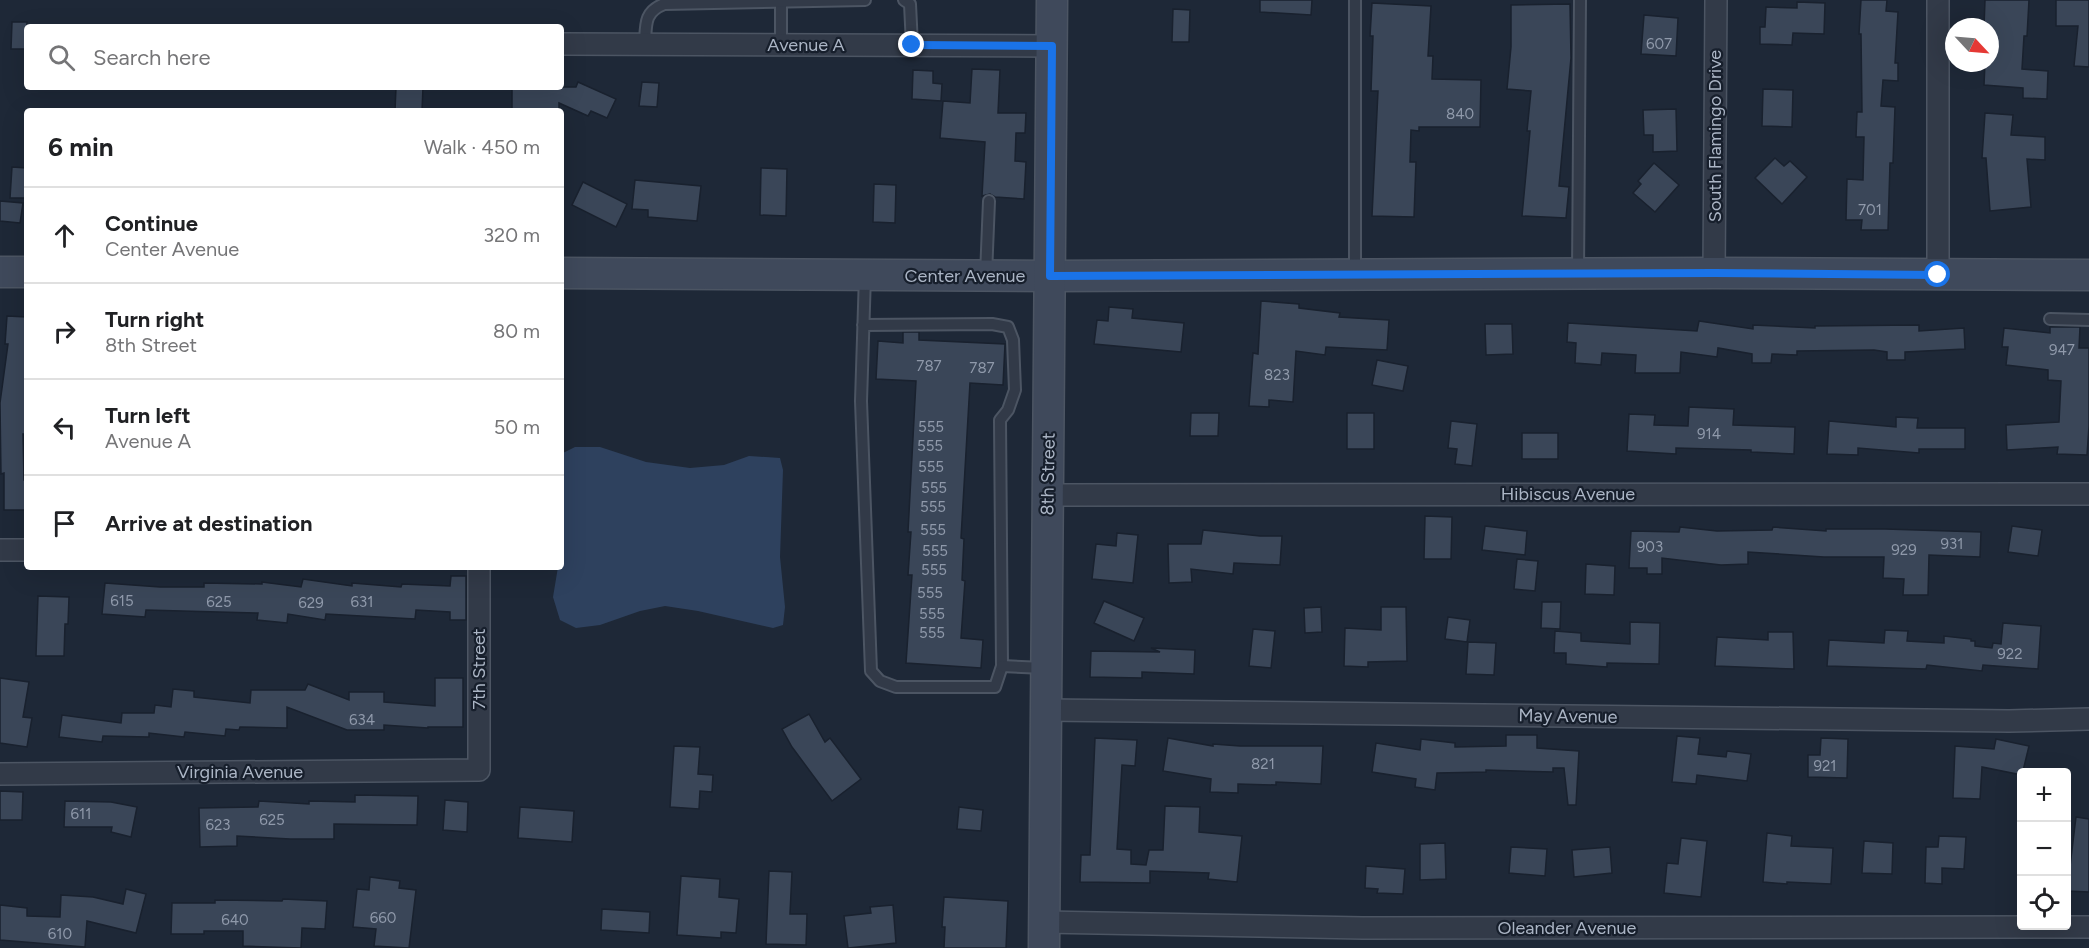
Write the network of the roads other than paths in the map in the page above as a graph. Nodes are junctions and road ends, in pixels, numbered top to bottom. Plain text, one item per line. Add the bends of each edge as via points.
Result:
1 (865, 0) edge
2 (904, 0) edge
3 (1052, 0) edge
4 (1355, 0) edge
5 (1580, 0) edge
6 (1716, 0) edge
7 (1938, 0) edge
8 (781, 2) edge
9 (564, 44) edge
10 (645, 44) junction
11 (782, 45) junction
12 (912, 45) junction
13 (1052, 46) junction
14 (989, 201) dead end
15 (0, 273) edge
16 (24, 273) edge
17 (564, 273) edge
18 (1714, 273) junction
19 (1578, 274) junction
20 (2089, 274) edge
21 (865, 275) junction
22 (986, 275) junction
23 (1355, 275) junction
24 (1938, 275) junction
25 (1050, 276) junction
26 (2050, 319) dead end
27 (2089, 320) edge
28 (863, 325) junction
29 (2089, 494) edge
30 (1048, 495) junction
31 (0, 550) edge
32 (24, 550) edge
33 (479, 570) edge
34 (1002, 666) junction
35 (1047, 668) junction
36 (1046, 710) junction
37 (2089, 719) edge
38 (479, 770) joint
39 (0, 774) edge
40 (2089, 927) edge
41 (1044, 935) edge
42 (1363, 938) edge

1 - 8 lane
2 - 12 lane via 910,4
3 - 13 street, 8th Street
4 - 23 lane
5 - 19 lane
6 - 18 street, South Flamingo Drive
7 - 24 street
8 - 10 lane via 664,4 653,8 646,21
8 - 11 lane
9 - 10 street, Avenue A
10 - 11 street, Avenue A
11 - 12 street, Avenue A
12 - 13 street, Avenue A
13 - 25 street, 8th Street
14 - 22 lane
15 - 16 street
17 - 21 street, Center Avenue
18 - 19 street, Center Avenue
18 - 24 street, Center Avenue
19 - 23 street, Center Avenue
20 - 24 street, Center Avenue
21 - 22 street, Center Avenue
21 - 28 lane
22 - 25 street, Center Avenue
23 - 25 street, Center Avenue
25 - 30 street, 8th Street
26 - 27 lane
28 - 34 lane via 1008,327 1013,340 1016,390 1000,420
28 - 34 lane via 861,401 871,670 880,681 896,687 995,687
29 - 30 street, Hibiscus Avenue
30 - 35 street, 8th Street
31 - 32 street
33 - 38 street, 7th Street
34 - 35 lane
35 - 36 street, 8th Street
36 - 37 street, May Avenue
36 - 41 street, 8th Street
38 - 39 street, Virginia Avenue
40 - 42 street, Oleander Avenue
41 - 42 street, Oleander Avenue

